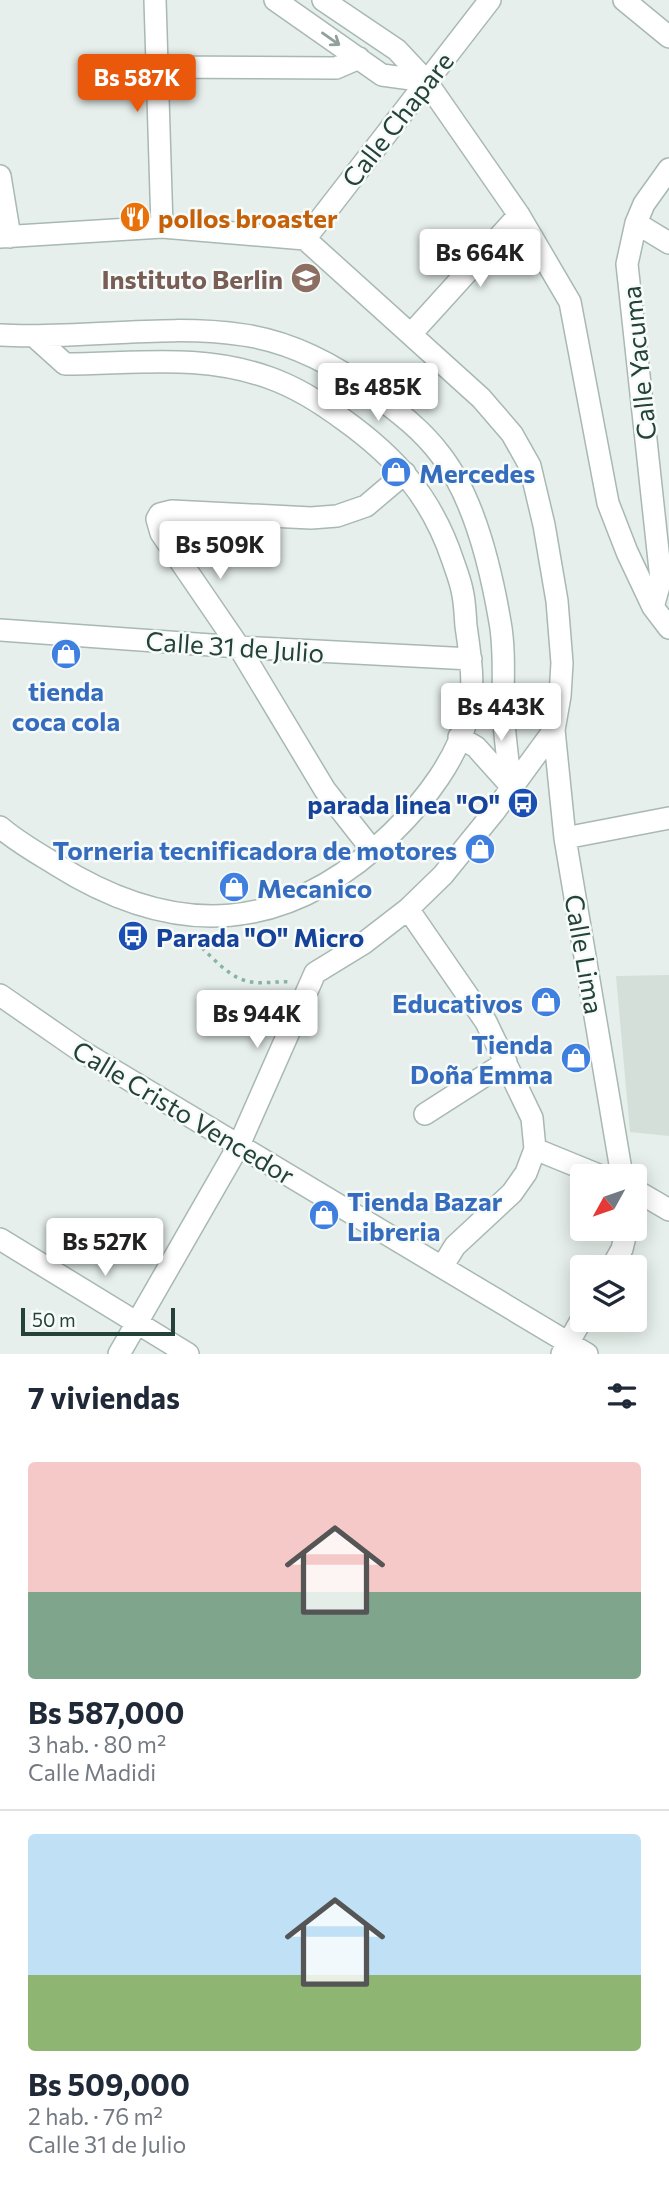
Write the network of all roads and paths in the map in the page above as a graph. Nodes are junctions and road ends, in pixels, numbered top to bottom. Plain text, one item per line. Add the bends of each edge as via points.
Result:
1 (155, 0) edge
2 (275, 0) edge
3 (323, 0) edge
4 (490, 0) edge
5 (624, 0) edge
6 (669, 37) edge
7 (359, 58) junction
8 (157, 67) junction
9 (426, 81) junction
10 (669, 169) edge
11 (0, 176) edge
12 (519, 215) junction
13 (636, 223) junction
14 (162, 227) junction
15 (5, 237) edge
16 (305, 239) junction
17 (669, 243) edge
18 (411, 334) junction
19 (0, 335) edge
20 (35, 337) junction
21 (405, 473) junction
22 (653, 607) junction
23 (669, 628) edge
24 (0, 630) edge
25 (239, 647) junction
26 (471, 659) junction
27 (554, 730) junction
28 (459, 737) junction
29 (512, 786) junction
30 (669, 818) edge
31 (3, 835) edge
32 (565, 838) junction
33 (373, 851) junction
34 (408, 909) junction
35 (202, 948) dead end
36 (310, 984) junction
37 (0, 995) edge
38 (506, 1062) junction
39 (425, 1114) dead end
40 (239, 1144) junction
41 (535, 1149) junction
42 (572, 1164) edge
43 (620, 1164) edge
44 (648, 1198) edge
45 (669, 1210) edge
46 (0, 1239) edge
47 (442, 1267) junction
48 (138, 1324) junction
49 (574, 1332) edge
50 (565, 1348) edge
51 (119, 1354) edge
52 (188, 1354) edge
53 (587, 1354) edge

1 - 8 street
2 -> 7 street
3 - 9 street via 397,50
4 - 9 street, Calle Chapare
5 - 6 street
7 - 8 street via 336,68
7 - 9 street via 382,75
8 - 14 street
9 - 12 street
9 - 16 street, Calle Chapare
10 - 13 street, Calle Yacuma
11 - 15 street
12 - 18 street
12 - 22 street via 570,302 608,503
13 - 17 street
13 - 22 street, Calle Yacuma via 627,264 661,579
14 - 15 street
14 - 16 street
16 - 18 street
18 - 27 street via 481,398 512,435 530,466 557,601 562,663
19 - 20 street
20 - 21 street via 65,364 192,362 269,377 305,392 373,441
20 - 29 street via 194,331 246,335 302,350 354,379 411,422 441,455 464,495 483,551 501,624 504,722
21 - 25 street via 366,506 337,516 160,514 161,533
21 - 26 street via 428,502 446,541 462,588
22 - 23 street
24 - 25 street, Calle 31 de Julio
25 - 26 street, Calle 31 de Julio
25 - 33 street via 325,790
26 - 28 street via 469,713
27 - 29 street
27 - 32 street, Calle Lima
28 - 29 street via 476,747
28 - 33 street via 426,796
29 - 34 street via 458,856
30 - 32 street
31 - 33 street via 122,900 209,917 243,916 284,903
32 - 43 street, Calle Lima
34 - 36 street via 315,973
34 - 38 street via 486,1022
35 - 36 path via 241,980
36 - 40 street
37 - 40 street, Calle Cristo Vencedor via 78,1049
38 - 39 street
38 - 41 street via 532,1118
40 - 47 street, Calle Cristo Vencedor
40 - 48 street
41 - 42 street
41 - 47 street via 512,1193 455,1246
44 - 45 street
46 - 48 street
47 - 50 street, Calle Cristo Vencedor
48 - 51 street
48 - 52 street
49 - 50 street
50 - 53 street, Calle Cristo Vencedor

